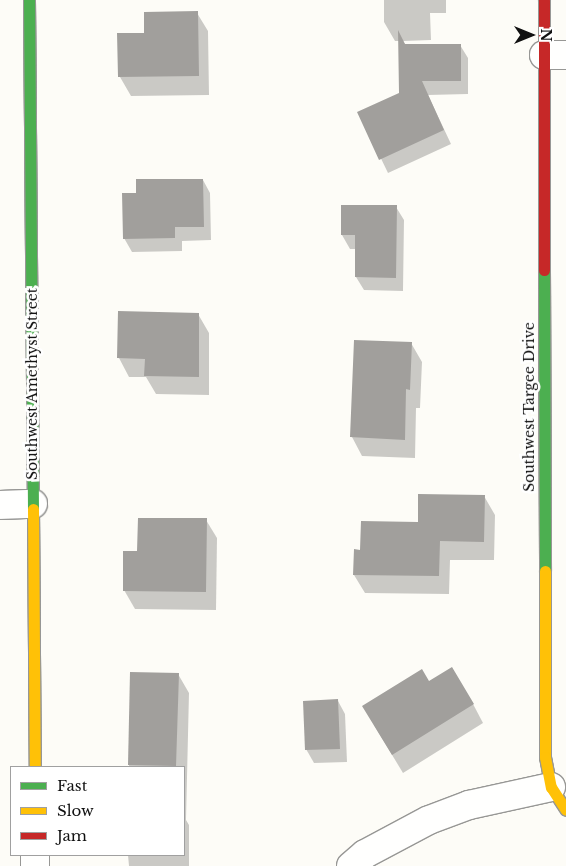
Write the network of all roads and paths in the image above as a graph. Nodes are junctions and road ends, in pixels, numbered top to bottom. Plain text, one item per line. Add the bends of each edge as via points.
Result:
1 (29, 0) edge
2 (544, 0) edge
3 (555, 55) edge
4 (33, 504) junction
5 (0, 505) edge
6 (35, 766) edge
7 (551, 787) junction
8 (566, 810) edge
9 (352, 866) edge

1 - 4 street, Southwest Amethyst Street
2 - 3 street, Southwest Targee Drive
3 - 7 street, Southwest Targee Drive via 545,747
4 - 5 street
4 - 6 street, Southwest Amethyst Street
7 - 8 street, Southwest Targee Drive
7 - 9 street via 469,805 429,820 365,854

